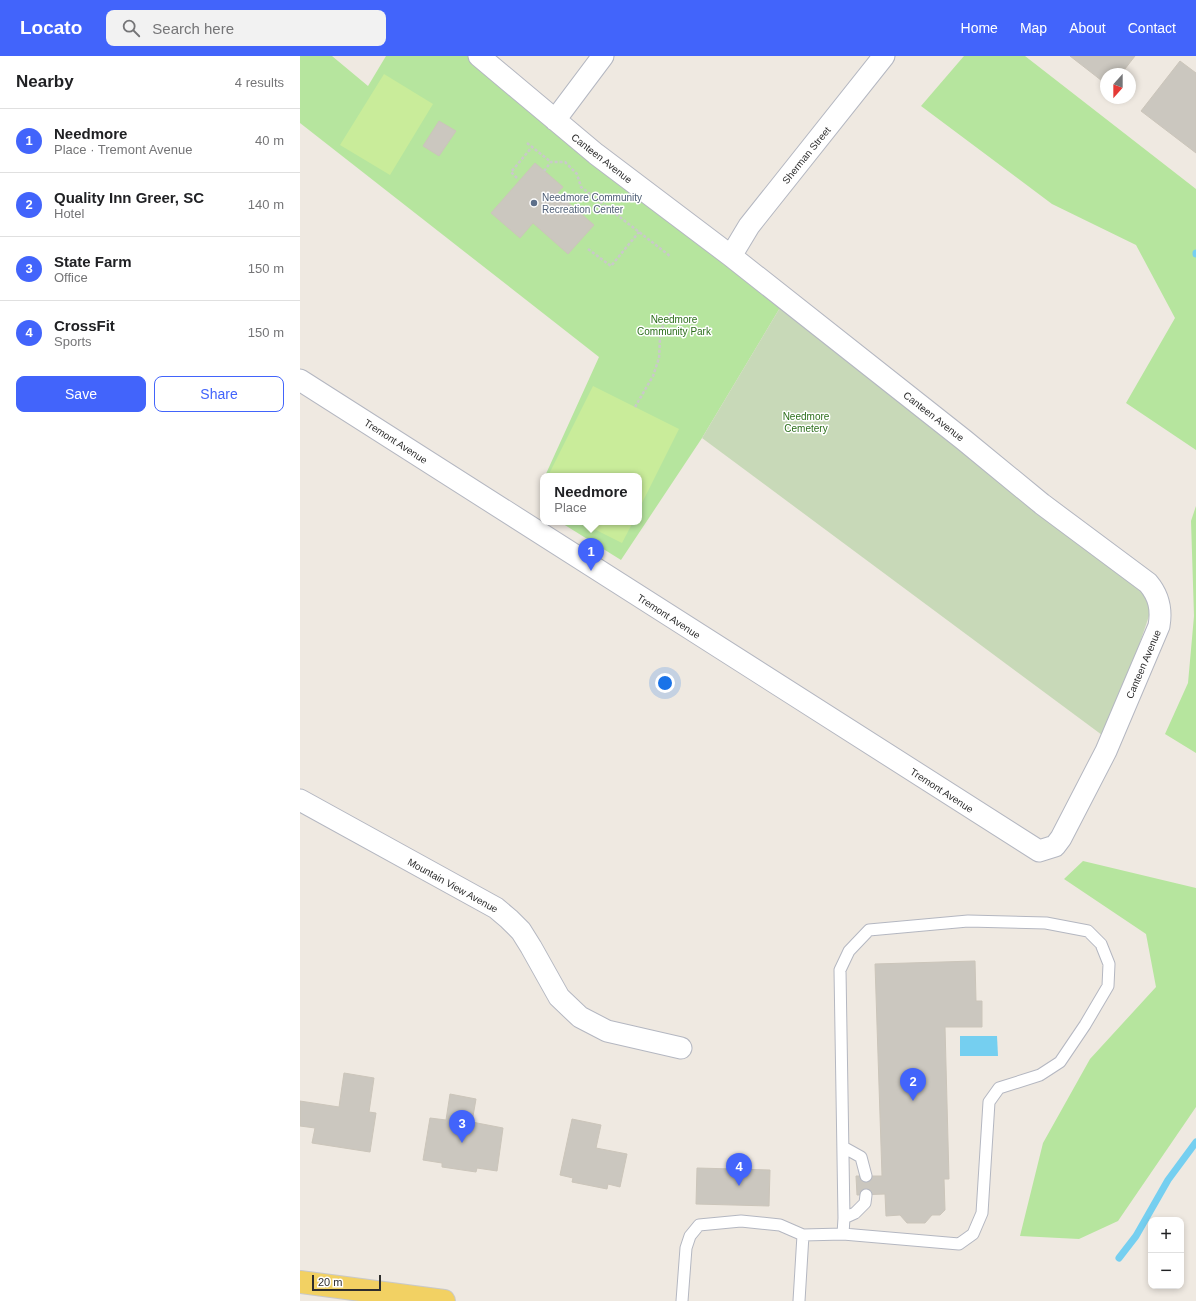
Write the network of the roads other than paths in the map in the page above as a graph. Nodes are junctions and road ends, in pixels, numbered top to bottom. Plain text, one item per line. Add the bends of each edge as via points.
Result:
1 (479, 56) edge
2 (604, 56) edge
3 (884, 56) edge
4 (554, 120) junction
5 (731, 256) junction
6 (300, 380) edge
7 (300, 800) edge
8 (1038, 852) joint
9 (681, 1048) dead end
10 (843, 1147) junction
11 (866, 1176) dead end
12 (866, 1195) dead end
13 (844, 1218) junction
14 (843, 1234) junction
15 (803, 1235) junction
16 (300, 1282) edge
17 (444, 1301) edge
18 (682, 1301) edge
19 (799, 1301) edge

1 - 4 street, Canteen Avenue
2 - 4 street
3 - 5 street, Sherman Street via 749,226
4 - 5 street, Canteen Avenue
5 - 8 street, Canteen Avenue via 1042,504 1148,583 1154,591 1159,601 1160,626 1106,751 1062,838 1055,846
6 - 8 street, Tremont Avenue
7 - 9 street, Mountain View Avenue via 496,908 521,931 559,997 580,1017 607,1031
10 - 11 lane via 861,1156
10 - 13 lane
10 - 14 lane via 840,970 849,951 869,930 968,921 1046,924 1088,931 1101,944 1109,964 1108,986 1060,1062 1040,1075 999,1088 989,1102 982,1213 973,1234 959,1244
12 - 13 lane via 865,1203
13 - 14 lane
14 - 15 lane
15 - 18 lane via 780,1225 741,1221 699,1225 690,1236 686,1248
15 - 19 lane
16 - 17 main road

